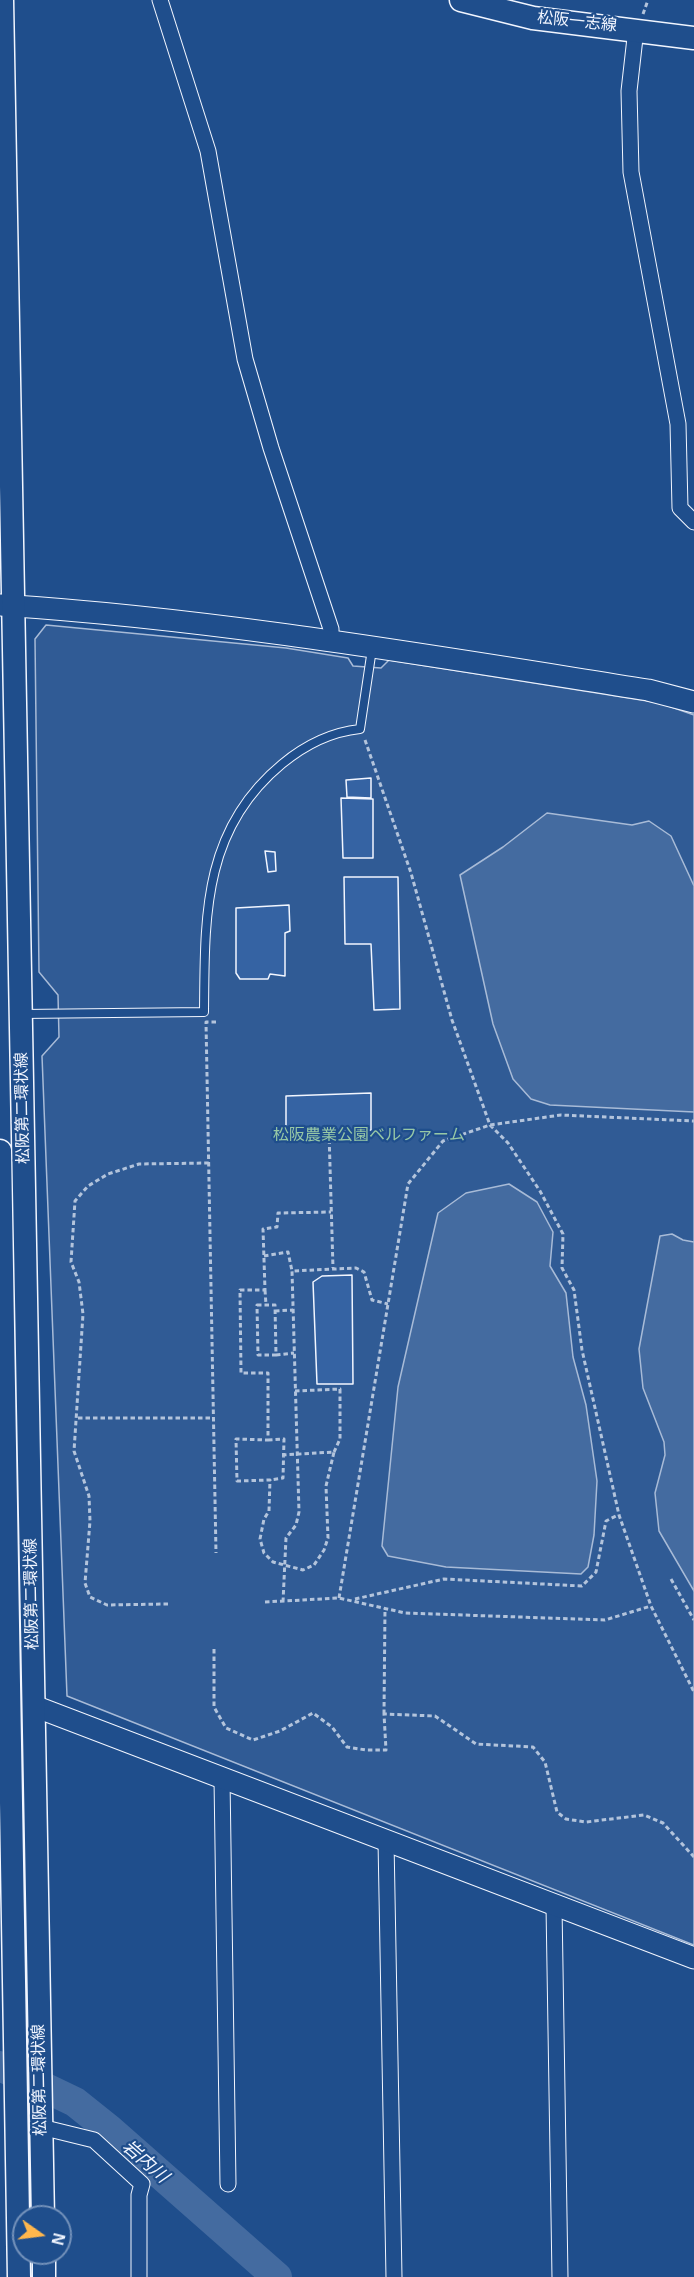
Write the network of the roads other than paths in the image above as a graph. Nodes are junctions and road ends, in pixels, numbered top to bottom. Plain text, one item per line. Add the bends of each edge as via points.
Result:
1 (2, 0) edge
2 (160, 0) edge
3 (461, 0) edge
4 (636, 29) junction
5 (694, 38) edge
6 (694, 522) edge
7 (6, 606) edge
8 (331, 641) junction
9 (372, 647) junction
10 (694, 702) edge
11 (22, 1014) junction
12 (0, 1151) edge
13 (4, 1694) edge
14 (34, 1706) junction
15 (222, 1779) junction
16 (386, 1841) junction
17 (554, 1906) junction
18 (694, 1959) edge
19 (41, 2127) junction
20 (228, 2184) dead end
21 (43, 2205) edge
22 (19, 2277) edge
23 (139, 2277) edge
24 (394, 2277) edge
25 (560, 2277) edge

1 - 7 main road, 松阪第二環状線
2 - 8 street via 208,151 245,358 331,629
3 - 4 main road, 松阪一志線 via 533,18
4 - 5 main road, 松阪一志線
4 - 6 street via 629,91 631,172 678,424 680,508
7 - 8 street via 153,616
7 - 11 main road, 松阪第二環状線
8 - 9 street
9 - 10 street via 648,690
9 - 11 lane via 360,729 339,731 284,763 247,801 223,842 214,869 205,924 204,1012
11 - 14 main road, 松阪第二環状線
12 - 13 main road, 松阪第二環状線
13 - 14 street
13 - 22 main road, 松阪第二環状線
14 - 15 street
14 - 19 main road, 松阪第二環状線
15 - 16 street
15 - 20 street
16 - 17 street
16 - 24 street
17 - 18 street
17 - 25 street
19 - 21 main road, 松阪第二環状線
19 - 23 street via 94,2140 142,2184

